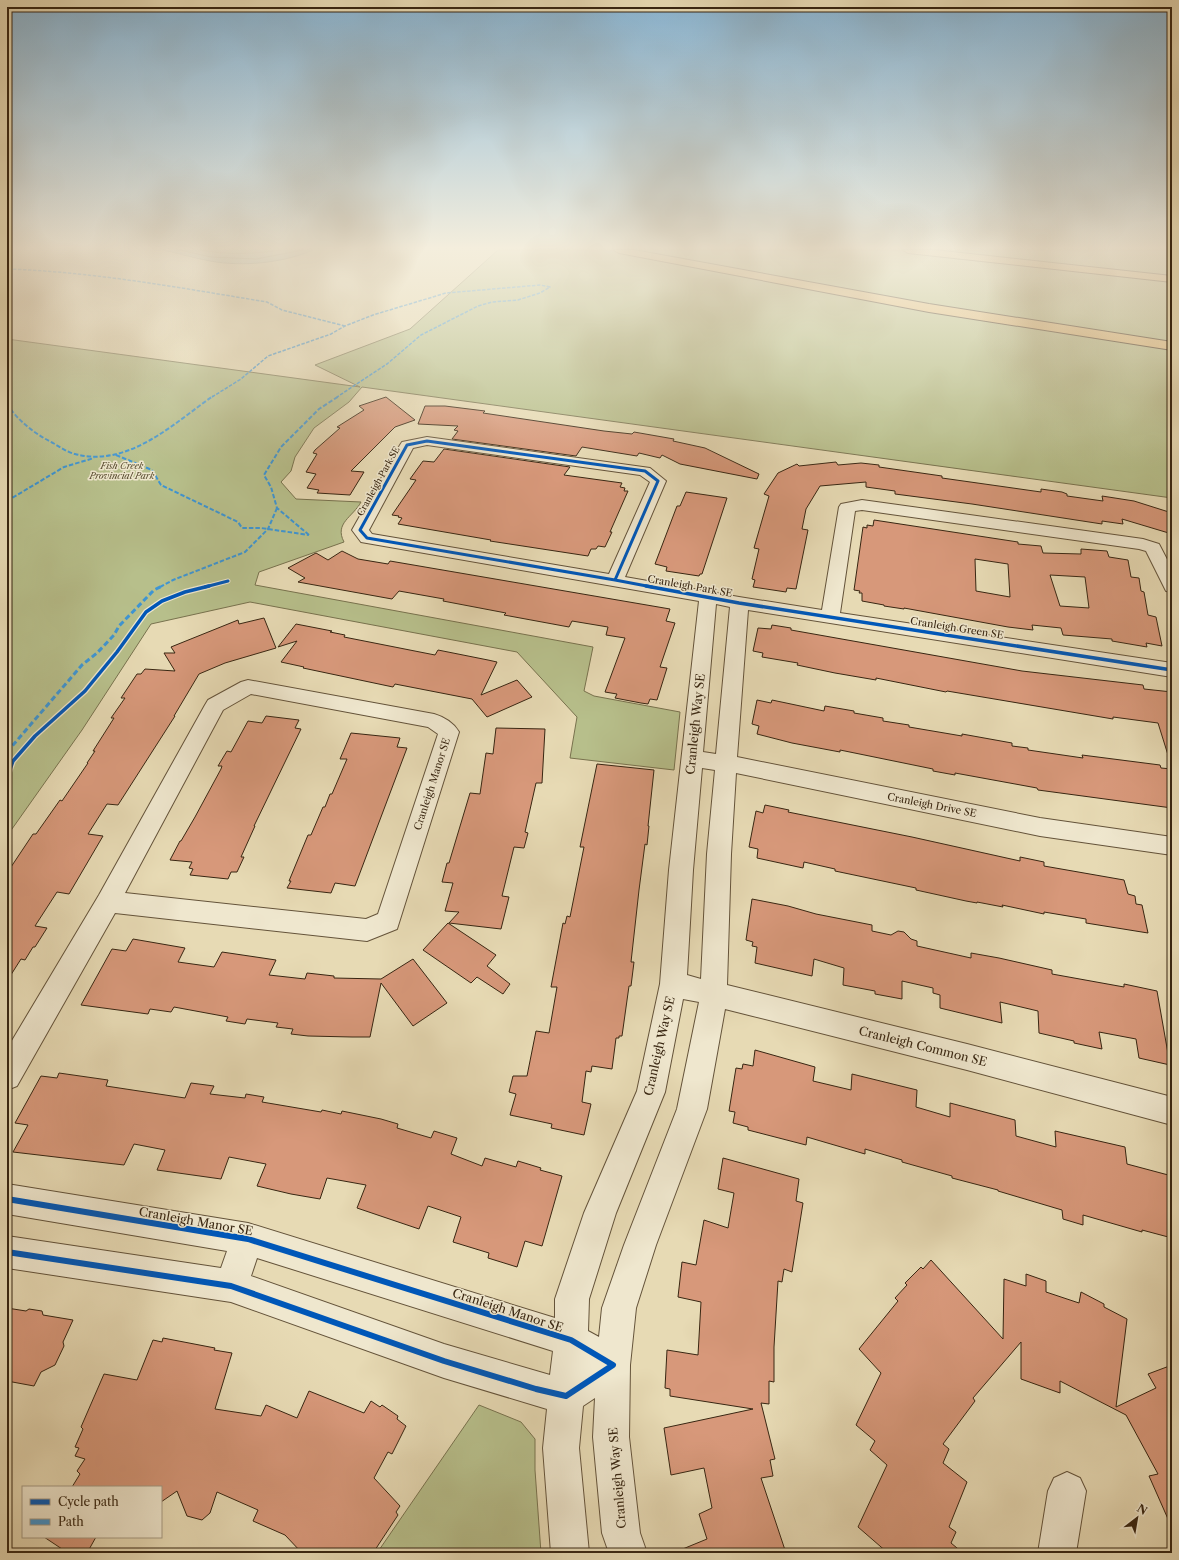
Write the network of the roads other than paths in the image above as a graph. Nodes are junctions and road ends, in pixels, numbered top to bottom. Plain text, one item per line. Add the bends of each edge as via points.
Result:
1 (1020, 323) edge
2 (1172, 346) edge
3 (615, 580) junction
4 (1172, 587) edge
5 (708, 598) junction
6 (739, 603) junction
7 (830, 616) junction
8 (1172, 670) edge
9 (692, 759) junction
10 (726, 764) junction
11 (1172, 846) edge
12 (108, 902) junction
13 (673, 984) junction
14 (714, 994) junction
15 (7, 1076) edge
16 (1172, 1111) edge
17 (7, 1199) edge
18 (248, 1239) junction
19 (7, 1252) edge
20 (231, 1286) junction
21 (571, 1340) junction
22 (613, 1365) junction
23 (566, 1396) junction
24 (1067, 1491) dead end
25 (570, 1553) edge
26 (628, 1553) edge
27 (1057, 1553) edge

1 - 2 highway
3 - 3 street, Cranleigh Park SE via 367,538 360,530 407,445 427,441 645,471 658,481
3 - 5 street, Cranleigh Park SE
4 - 7 street via 1153,548 1143,544 862,504 847,507
5 - 6 street, Cranleigh Park SE
5 - 9 street, Cranleigh Way SE
6 - 7 street, Cranleigh Green SE
6 - 10 street, Cranleigh Way SE
7 - 8 street, Cranleigh Green SE
9 - 10 street, Cranleigh Drive SE
9 - 13 street, Cranleigh Way SE
10 - 11 street, Cranleigh Drive SE via 1040,827
10 - 14 street, Cranleigh Way SE via 719,854
12 - 12 street, Cranleigh Manor SE via 367,930 388,921 449,732 434,721 248,687 215,705
12 - 15 street, Cranleigh Manor SE
13 - 14 street, Cranleigh Common SE
13 - 21 street, Cranleigh Way SE via 651,1092 600,1213 572,1299
14 - 16 street, Cranleigh Common SE
14 - 22 street, Cranleigh Way SE via 692,1109 640,1245 620,1308
17 - 18 street, Cranleigh Manor SE
18 - 20 street, Cranleigh Manor SE
18 - 21 street, Cranleigh Manor SE
19 - 20 street
20 - 23 street via 444,1361 536,1390
21 - 22 street, Cranleigh Manor SE
21 - 23 street, Cranleigh Way SE
22 - 23 street
22 - 26 street, Cranleigh Way SE via 611,1437 621,1533
23 - 25 street, Cranleigh Way SE via 561,1448
24 - 27 street

